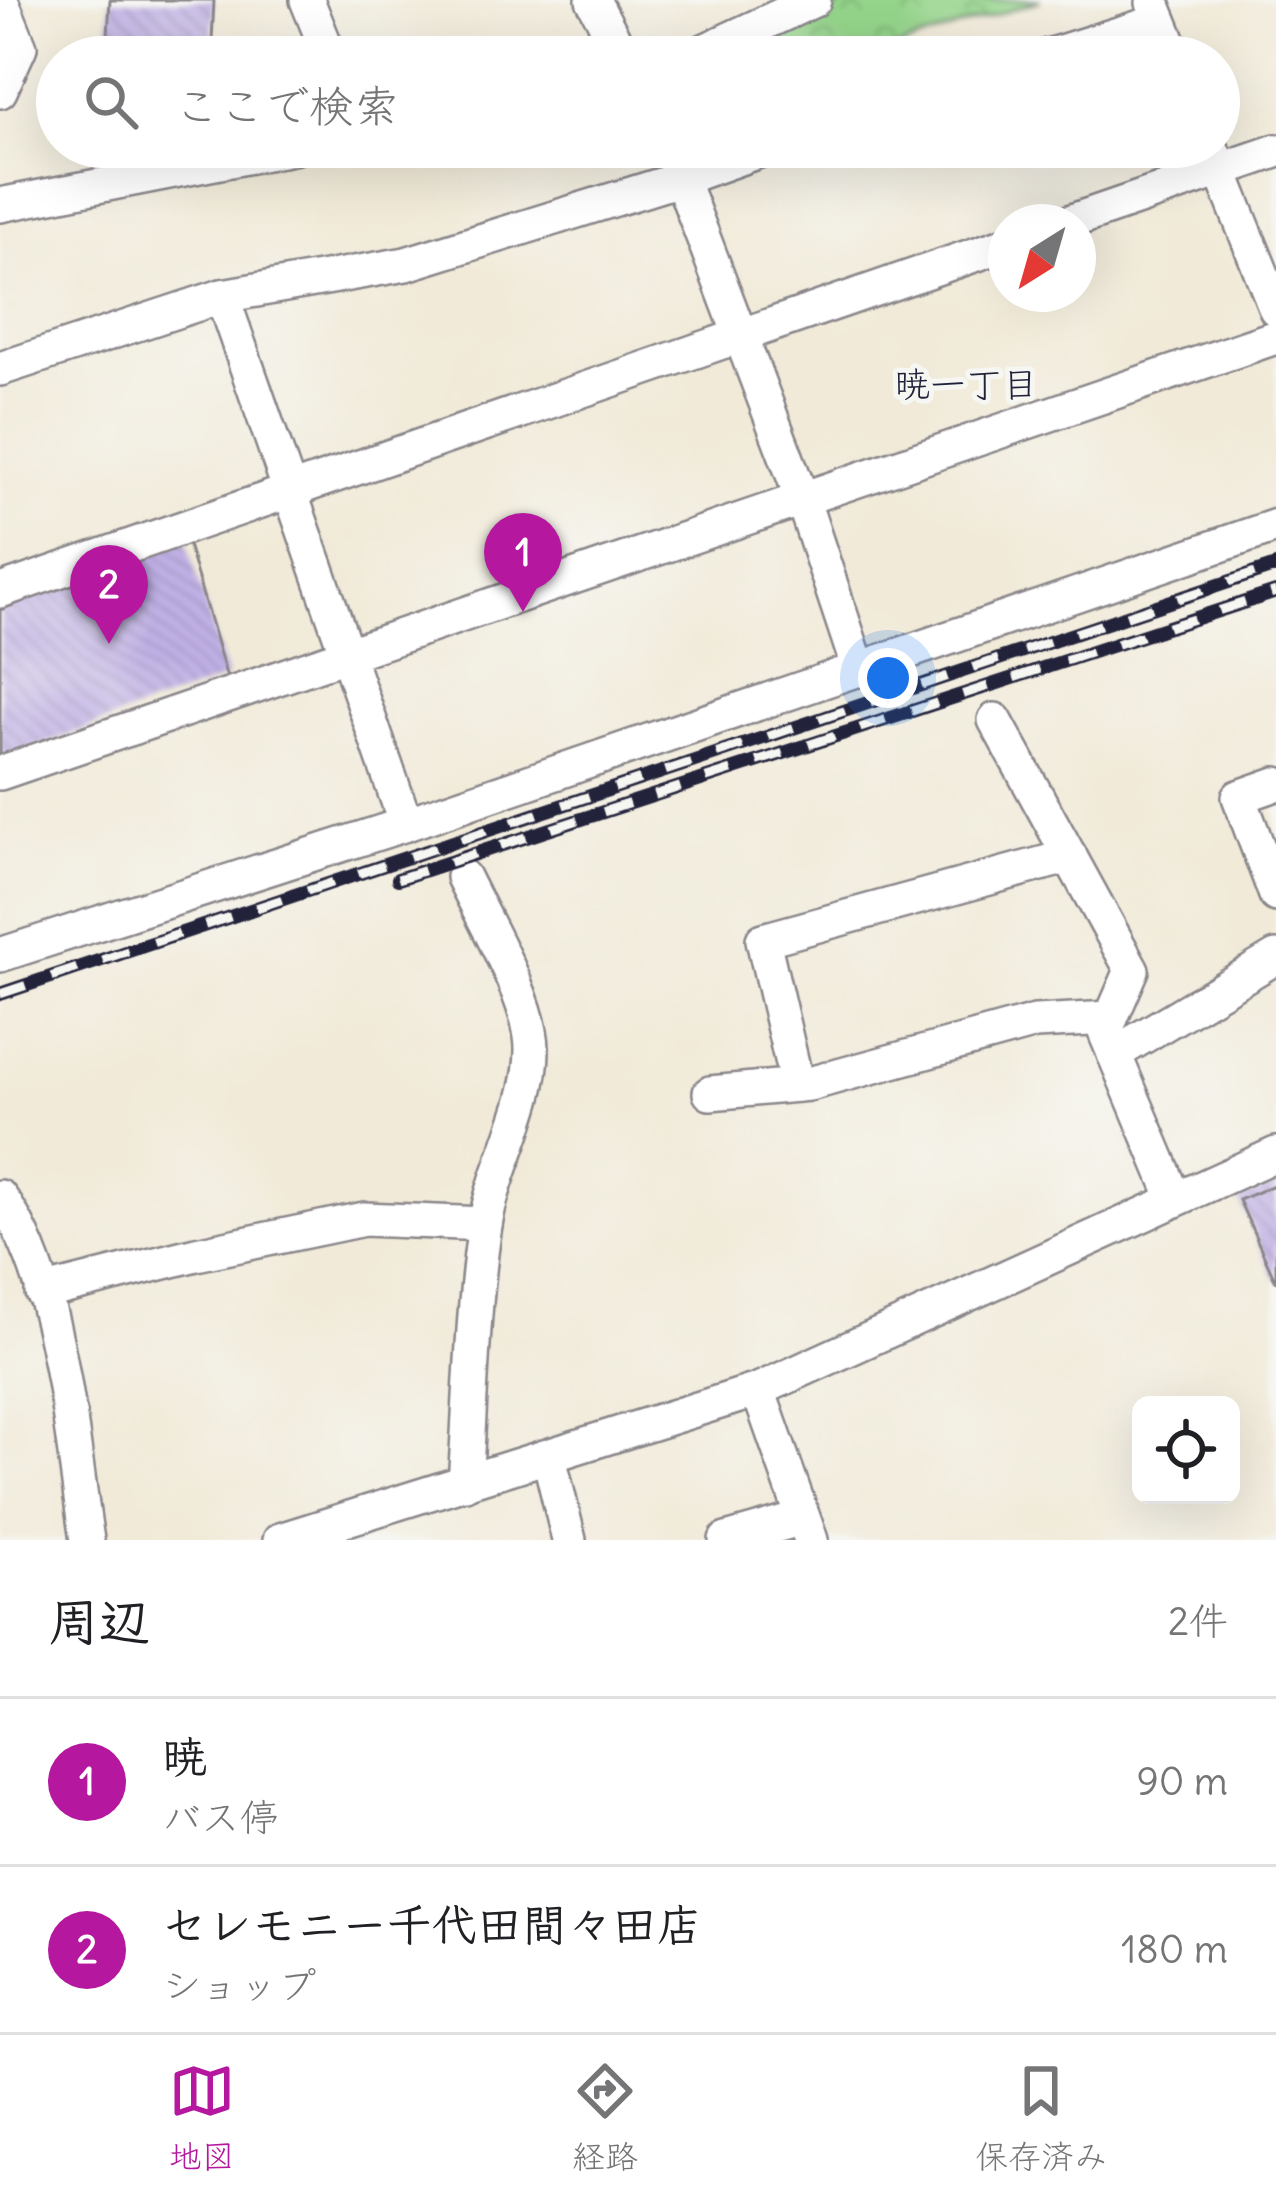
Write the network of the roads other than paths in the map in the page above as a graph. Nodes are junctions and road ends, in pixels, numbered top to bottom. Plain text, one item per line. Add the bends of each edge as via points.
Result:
1 (1, 0) edge
2 (308, 0) edge
3 (593, 0) edge
4 (811, 1) edge
5 (1156, 10) edge
6 (322, 36) edge
7 (612, 36) edge
8 (736, 36) edge
9 (1095, 36) edge
10 (0, 91) edge
11 (1276, 151) edge
12 (1240, 156) edge
13 (189, 168) edge
14 (678, 168) edge
15 (711, 168) edge
16 (1195, 168) edge
17 (1220, 168) edge
18 (683, 178) junction
19 (0, 205) edge
20 (1096, 210) edge
21 (988, 250) edge
22 (222, 296) junction
23 (1276, 309) edge
24 (740, 334) junction
25 (1276, 337) edge
26 (0, 369) edge
27 (290, 491) junction
28 (802, 501) junction
29 (1276, 526) edge
30 (0, 591) edge
31 (345, 654) junction
32 (860, 670) junction
33 (995, 720) dead end
34 (0, 772) edge
35 (1276, 784) edge
36 (406, 824) junction
37 (1070, 856) junction
38 (463, 878) dead end
39 (1276, 895) edge
40 (0, 955) edge
41 (1276, 957) edge
42 (1112, 1018) junction
43 (1114, 1054) junction
44 (796, 1085) junction
45 (710, 1093) dead end
46 (1276, 1154) edge
47 (0, 1197) edge
48 (1175, 1199) junction
49 (485, 1224) junction
50 (43, 1293) junction
51 (758, 1390) junction
52 (549, 1456) junction
53 (465, 1483) junction
54 (807, 1529) edge
55 (87, 1540) edge
56 (280, 1540) edge
57 (569, 1540) edge
58 (726, 1540) edge

1 - 10 street via 20,47
2 - 6 street
3 - 7 street
4 - 8 street
5 - 9 street
11 - 12 street
13 - 19 street
14 - 18 street
15 - 18 street
16 - 20 street
17 - 23 street
18 - 22 street via 406,264
18 - 24 street
21 - 24 street
22 - 26 street
22 - 27 street
24 - 27 street
24 - 28 street
25 - 28 street
27 - 30 street
27 - 31 street
28 - 31 street
28 - 32 street
29 - 32 street
31 - 34 street
31 - 36 street
32 - 36 street
33 - 37 street
35 - 39 street via 1239,797
36 - 40 street
37 - 42 street via 1132,970
37 - 44 street via 763,940
38 - 49 street via 517,991 532,1046 525,1097
41 - 43 street
42 - 43 street via 1105,1032
42 - 44 street via 1035,1022
43 - 48 street
44 - 45 street
46 - 48 street
47 - 50 street
48 - 51 street
49 - 50 street via 364,1220
49 - 53 street
50 - 55 street
51 - 52 street
51 - 54 street
52 - 53 street
52 - 57 street
53 - 56 street
54 - 58 street

